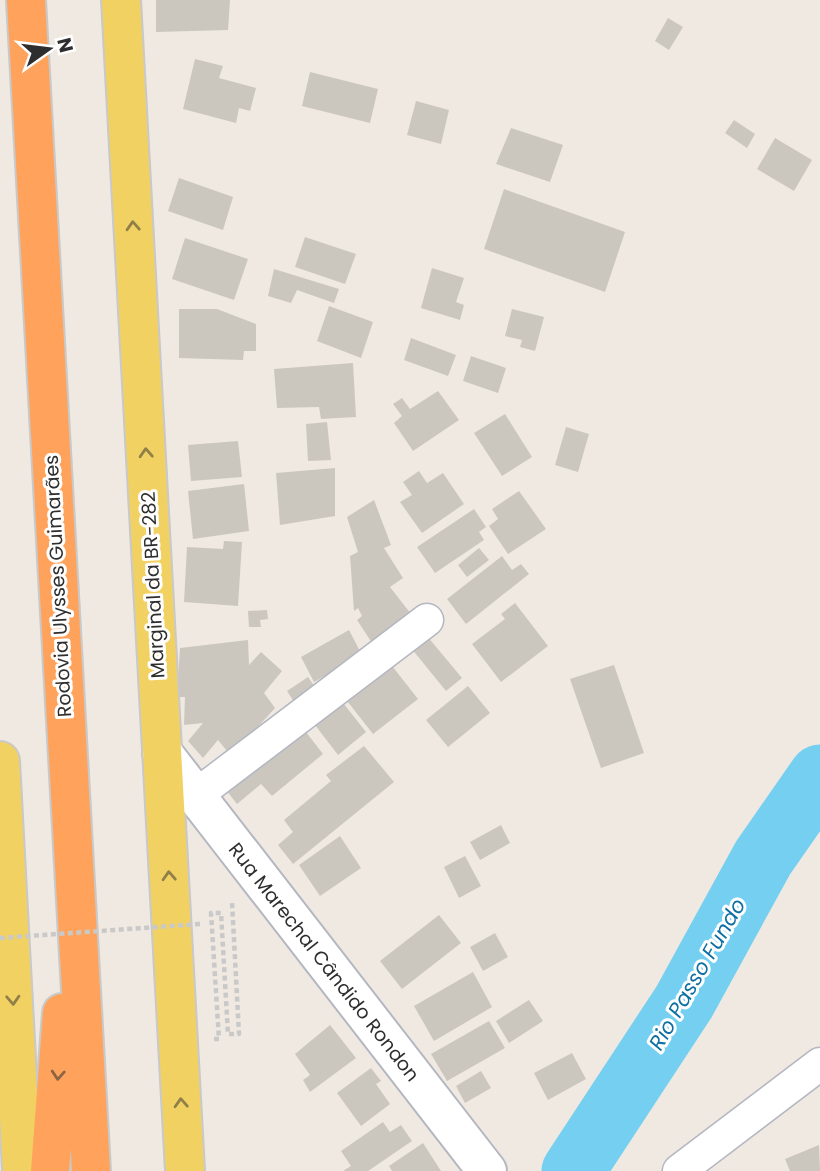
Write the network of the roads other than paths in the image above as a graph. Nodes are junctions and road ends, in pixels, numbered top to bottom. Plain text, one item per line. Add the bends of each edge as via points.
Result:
1 (26, 0) edge
2 (121, 0) edge
3 (427, 620) dead end
4 (162, 752) junction
5 (0, 761) edge
6 (195, 796) junction
7 (74, 861) junction
8 (8, 1054) edge
9 (820, 1064) edge
10 (23, 1171) edge
11 (50, 1171) edge
12 (91, 1171) edge
13 (185, 1171) edge
14 (487, 1171) edge
15 (679, 1171) edge

1 - 7 highway, Rodovia Ulysses Guimarães
4 -> 2 main road, Marginal da BR-282
3 - 6 street
4 - 6 street, Rua Marechal Cândido Rondon
13 -> 4 main road, Marginal da BR-282
5 -> 8 main road
6 - 14 street, Rua Marechal Cândido Rondon
7 -> 11 highway
7 - 12 highway, Rodovia Ulysses Guimarães
8 - 10 main road
9 - 15 street

